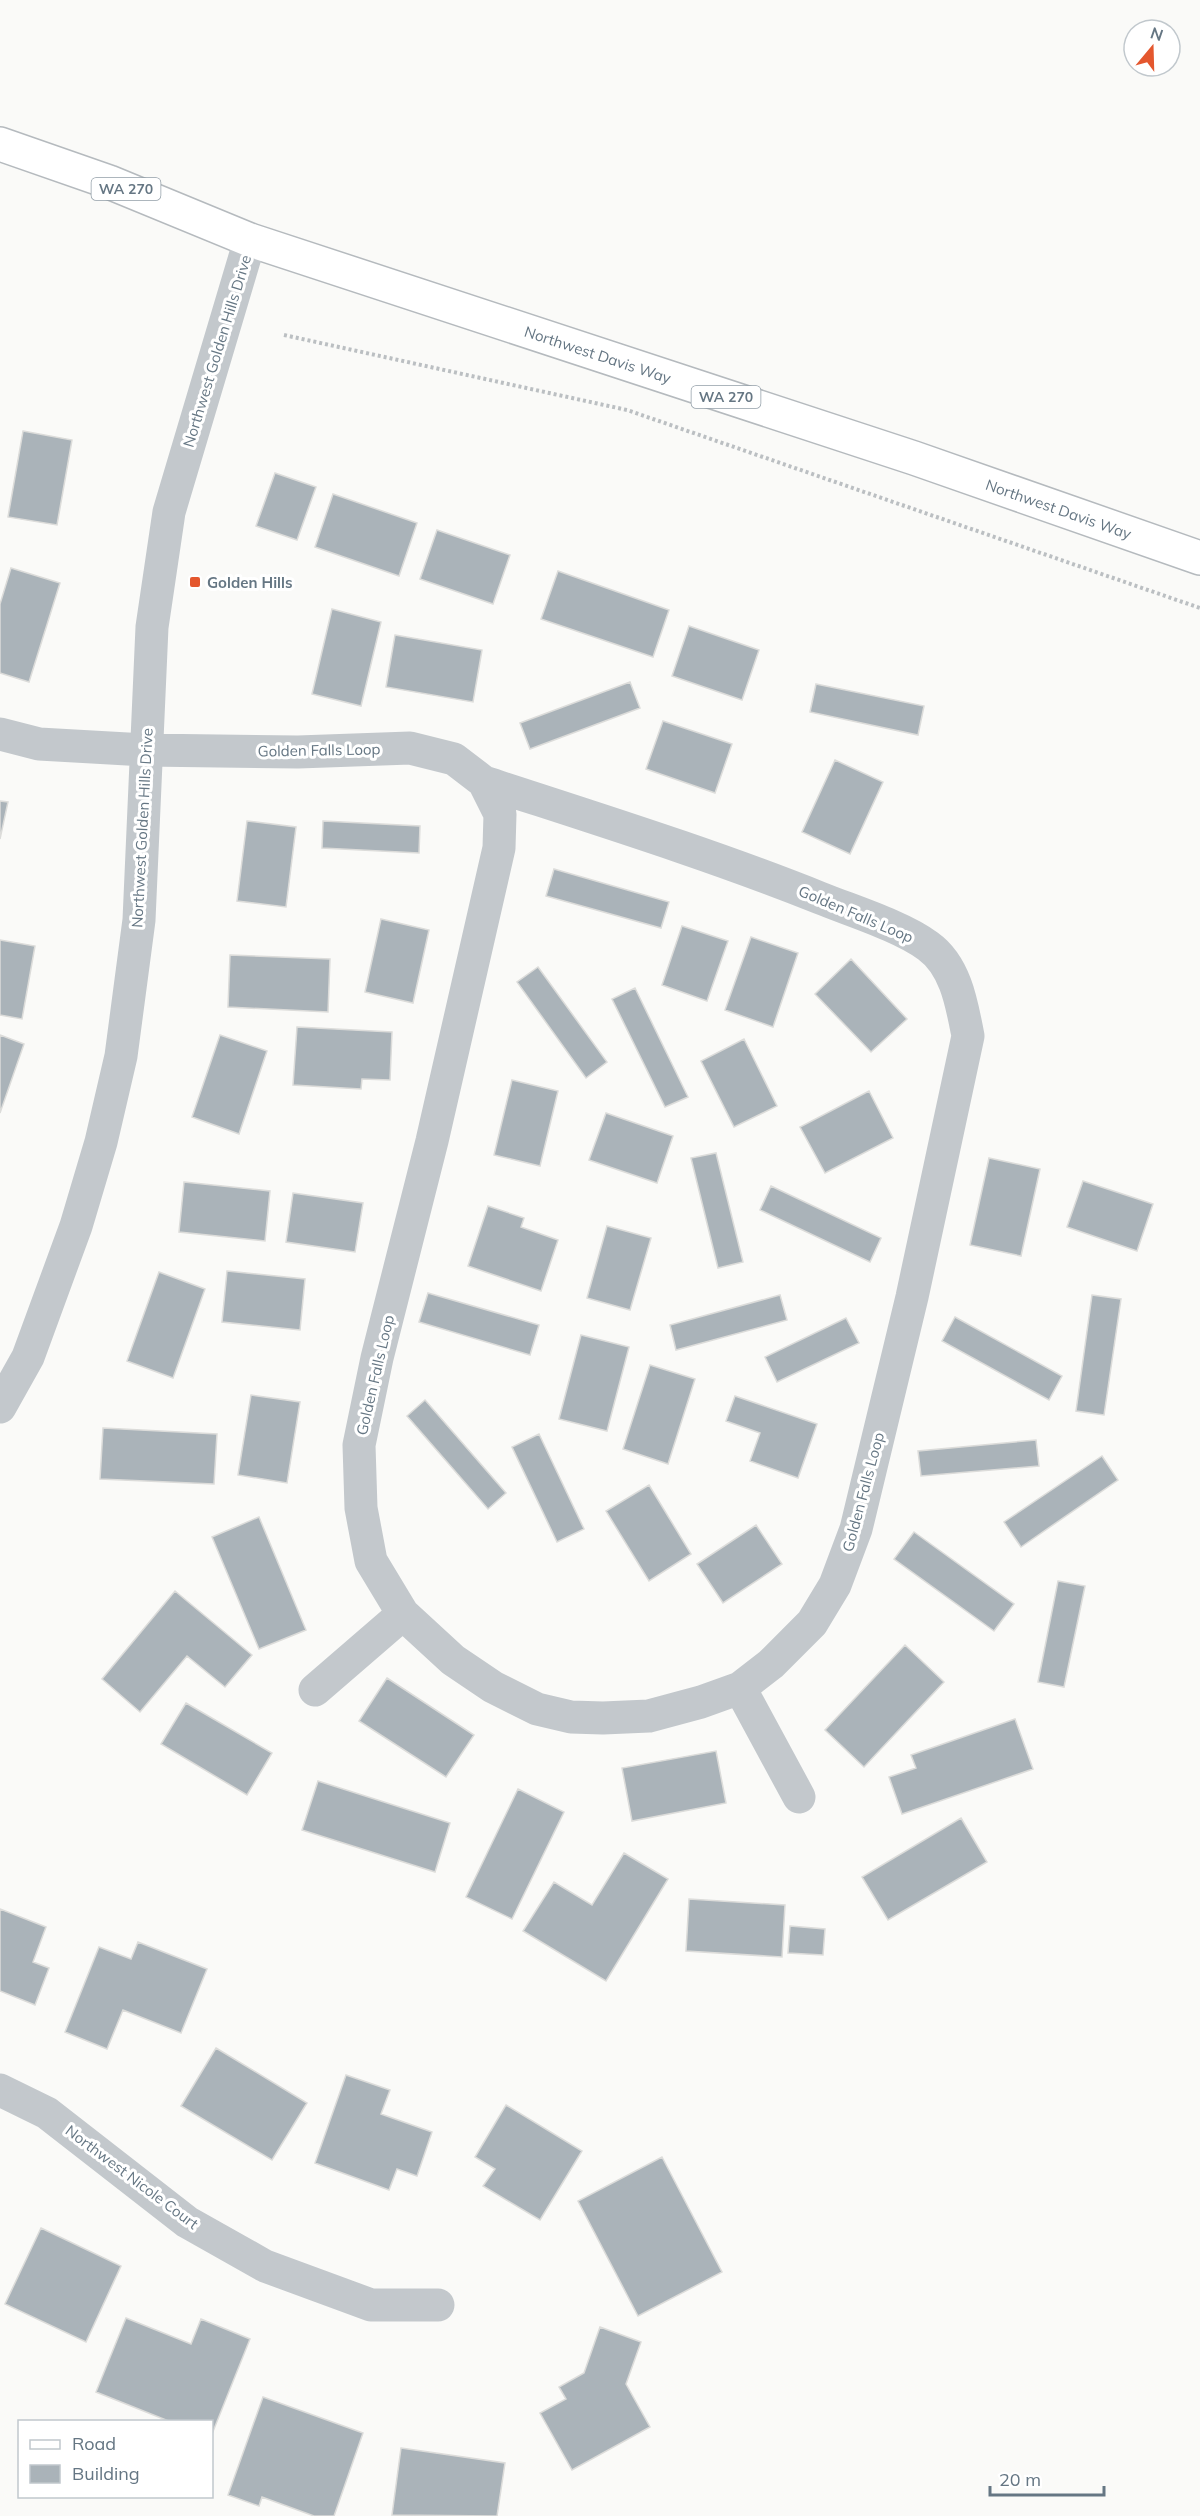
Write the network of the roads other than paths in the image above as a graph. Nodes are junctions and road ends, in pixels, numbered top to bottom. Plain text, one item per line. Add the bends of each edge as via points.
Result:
1 (0, 144) edge
2 (250, 240) junction
3 (1200, 558) edge
4 (0, 734) edge
5 (146, 750) junction
6 (484, 782) junction
7 (0, 1407) edge
8 (403, 1614) junction
9 (740, 1688) junction
10 (315, 1690) dead end
11 (799, 1797) dead end
12 (0, 2090) edge
13 (438, 2306) dead end

1 - 2 main road, Northwest Davis Way / WA 270 via 109,182
2 - 3 main road, Northwest Davis Way / WA 270 via 914,458
2 - 5 street, Northwest Golden Hills Drive via 169,512 152,627
4 - 5 street, Golden Falls Loop via 39,744
5 - 6 street, Golden Falls Loop via 298,752 410,748 454,759
5 - 7 street, Northwest Golden Hills Drive via 139,920 121,1056 101,1142 72,1238 27,1357
6 - 8 street, Golden Falls Loop via 500,814 499,848 359,1445 362,1508 371,1561
6 - 9 street, Golden Falls Loop via 745,868 886,924 929,946 959,992 968,1036 962,1071 856,1529 835,1585 812,1623
8 - 9 street, Golden Falls Loop via 453,1660 493,1687 537,1709 571,1717 649,1716
8 - 10 street
9 - 11 street
12 - 13 street, Northwest Nicole Court via 47,2113 187,2222 265,2266 371,2305

